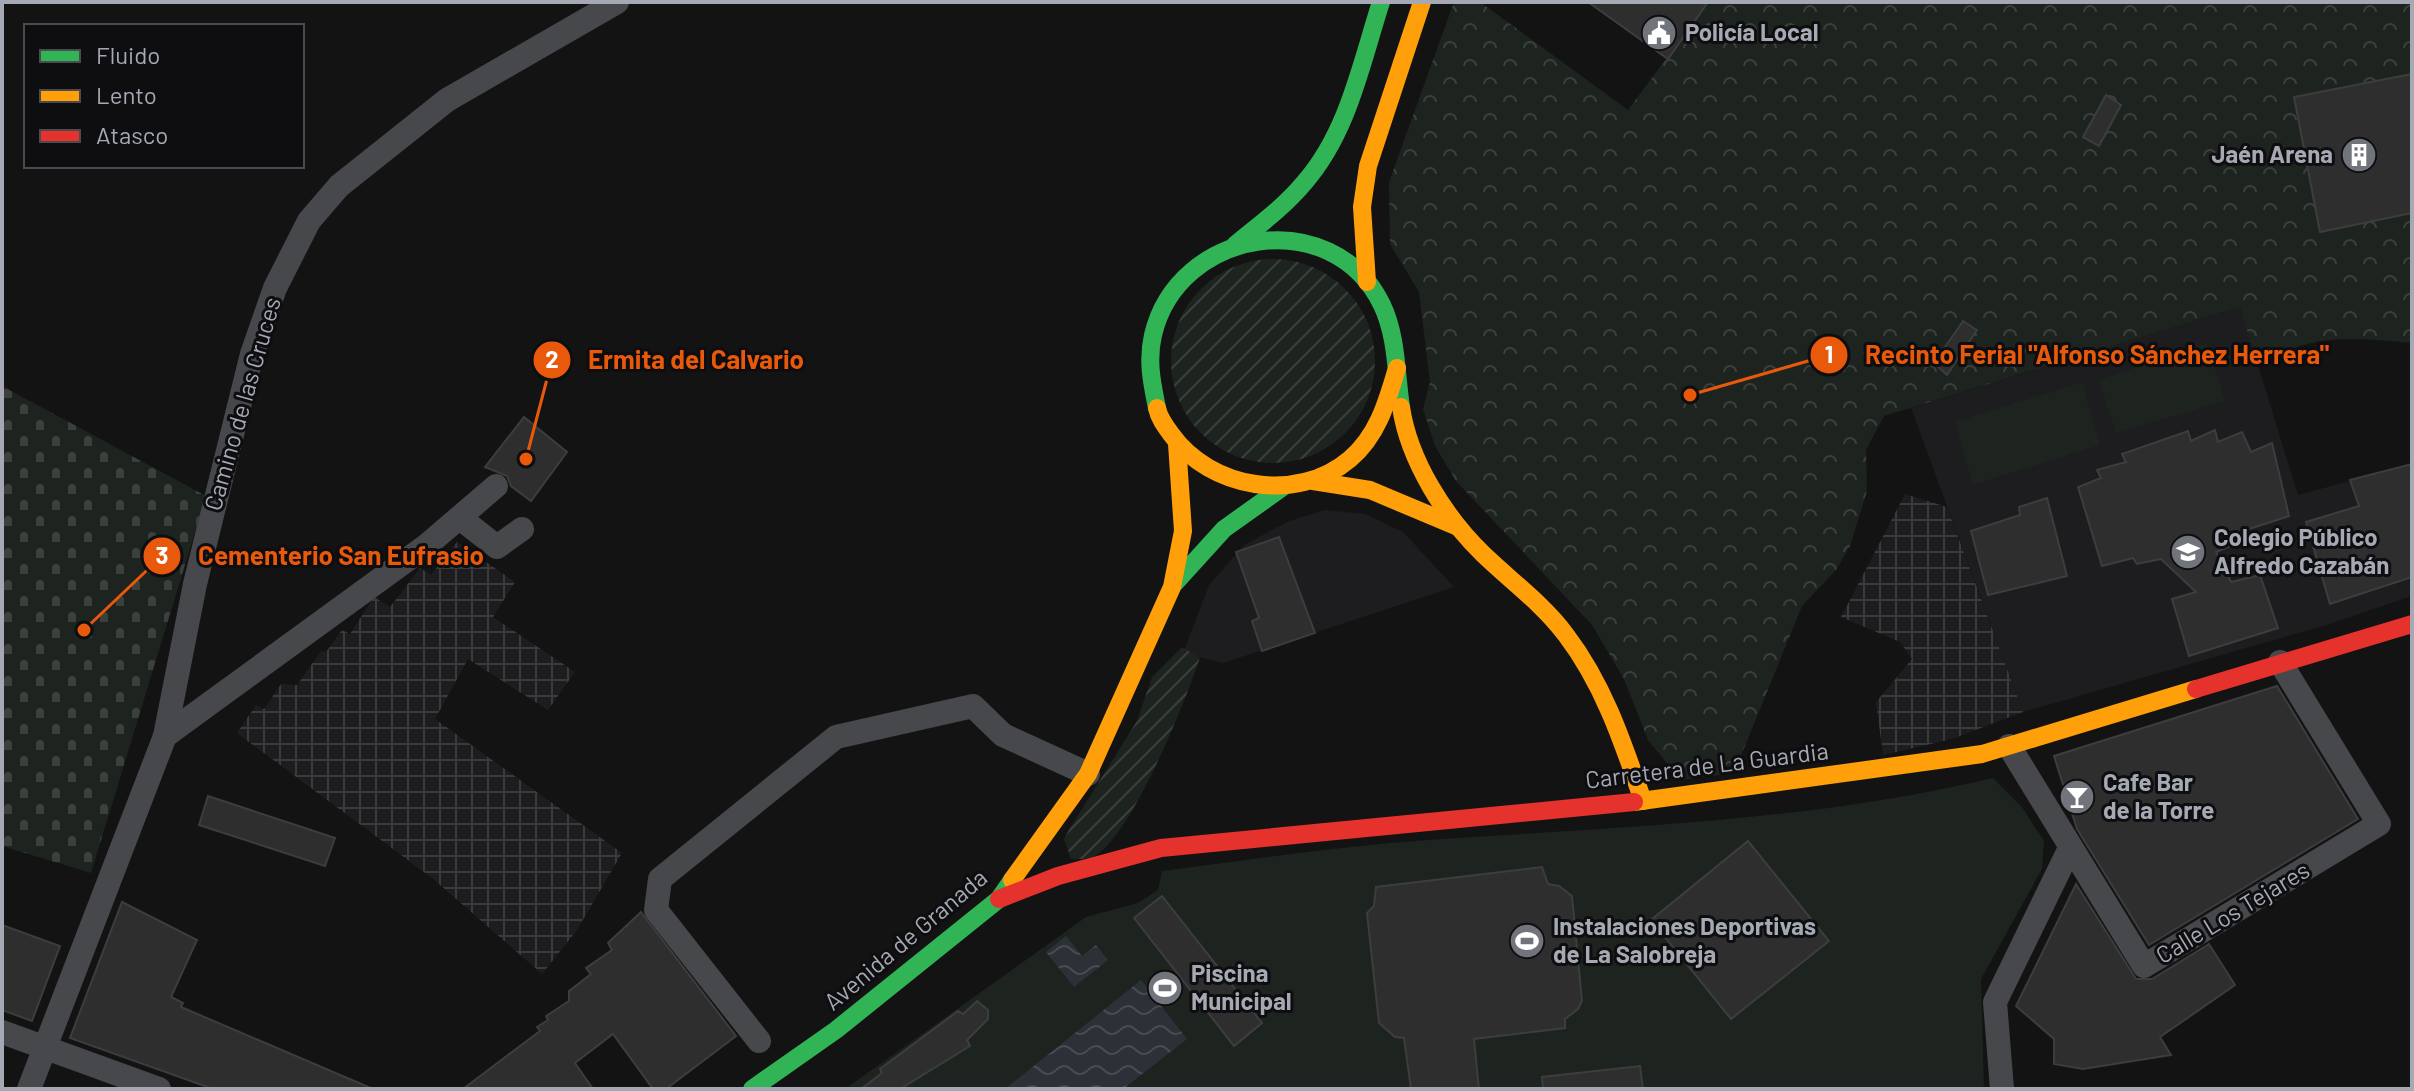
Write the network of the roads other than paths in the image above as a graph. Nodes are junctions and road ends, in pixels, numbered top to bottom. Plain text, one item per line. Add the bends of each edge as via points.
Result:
1 (617, 2) edge
2 (1381, 2) edge
3 (1422, 2) edge
4 (1234, 245) junction
5 (1367, 282) junction
6 (1397, 368) junction
7 (1177, 444) junction
8 (1313, 481) junction
9 (496, 486) dead end
10 (1283, 487) junction
11 (460, 518) junction
12 (1458, 527) junction
13 (522, 529) dead end
14 (1172, 587) junction
15 (2412, 624) edge
16 (2280, 662) junction
17 (165, 736) junction
18 (2009, 746) junction
19 (1088, 774) junction
20 (1643, 801) junction
21 (2070, 848) junction
22 (999, 899) junction
23 (2, 1032) edge
24 (759, 1041) dead end
25 (44, 1046) junction
26 (29, 1089) edge
27 (159, 1089) edge
28 (752, 1089) edge
29 (2002, 1089) edge

1 - 17 street, Camino de las Cruces via 447,100 339,186 309,221 275,288 252,354 195,584
2 - 4 street via 1333,142 1285,204
3 - 5 street via 1368,166 1362,207
4 - 5 street via 1270,239 1307,243 1340,258
4 - 7 street via 1183,277 1153,329 1151,390
5 - 6 street via 1391,323
6 - 8 street via 1388,410 1366,446
6 - 12 street via 1409,444
7 - 10 street via 1225,478
7 - 14 street, Avenida de Granada via 1183,531
8 - 10 street
8 - 12 street via 1370,490
9 - 11 street
10 - 14 street, Avenida de Granada via 1220,529
11 - 13 street via 497,547
11 - 17 street
12 - 20 street via 1563,630 1592,670
14 - 19 street, Avenida de Granada
15 - 16 street, Carretera de La Guardia
16 - 18 street, Carretera de La Guardia
16 - 21 street, Calle Los Tejares via 2379,824 2144,966
17 - 25 street, Camino de las Cruces
18 - 20 street, Carretera de La Guardia
18 - 21 street, Calle Los Tejares
19 - 22 street, Avenida de Granada
19 - 24 street via 1003,735 973,706 836,737 660,879 656,910
20 - 22 street, Carretera de La Guardia via 1161,848 1038,880
21 - 29 street via 1995,1002
22 - 28 street, Avenida de Granada via 836,1030
23 - 25 street
25 - 26 street, Camino de las Cruces
25 - 27 street

